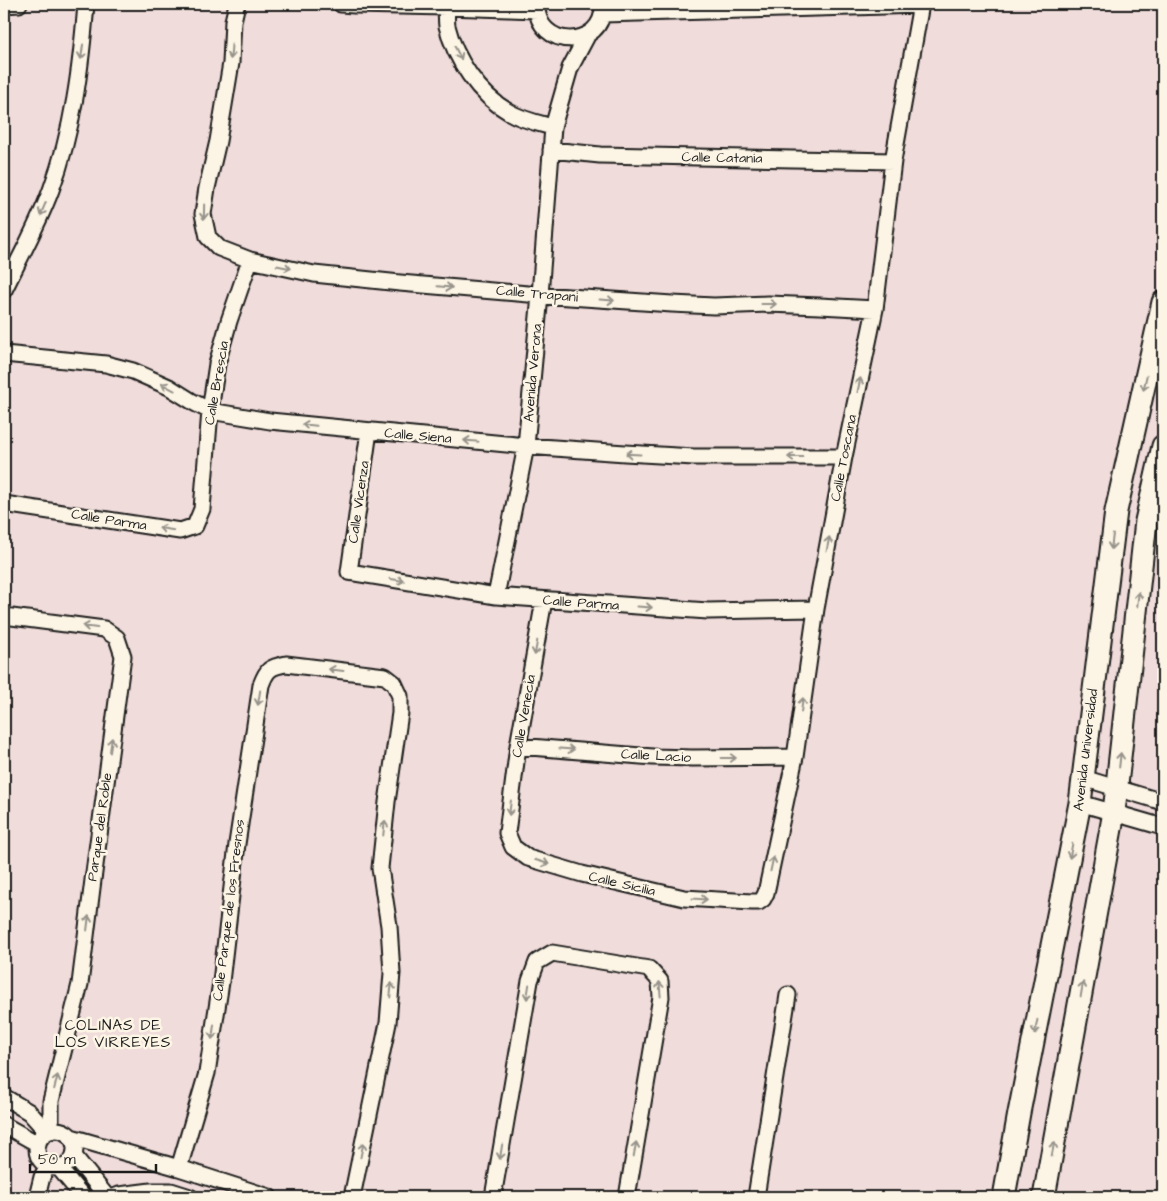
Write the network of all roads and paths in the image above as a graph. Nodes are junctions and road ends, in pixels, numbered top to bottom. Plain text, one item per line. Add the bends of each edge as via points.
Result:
1 (19, 4) edge
2 (86, 4) edge
3 (237, 4) edge
4 (342, 4) edge
5 (921, 4) edge
6 (4, 5) edge
7 (446, 7) junction
8 (537, 7) edge
9 (603, 9) edge
10 (588, 34) junction
11 (567, 39) junction
12 (570, 68) junction
13 (552, 127) junction
14 (551, 150) junction
15 (893, 161) junction
16 (250, 260) junction
17 (4, 290) edge
18 (540, 295) junction
19 (1163, 302) edge
20 (875, 310) junction
21 (4, 354) edge
22 (210, 411) junction
23 (369, 431) junction
24 (526, 446) junction
25 (1163, 446) edge
26 (844, 457) junction
27 (4, 504) edge
28 (202, 510) joint
29 (348, 572) joint
30 (496, 596) junction
31 (544, 600) junction
32 (816, 609) junction
33 (4, 616) edge
34 (518, 746) junction
35 (795, 757) junction
36 (1083, 778) junction
37 (1116, 788) junction
38 (1163, 802) edge
39 (1080, 803) junction
40 (1114, 812) junction
41 (1163, 827) edge
42 (507, 833) joint
43 (752, 902) joint
44 (788, 995) dead end
45 (4, 1097) edge
46 (4, 1125) edge
47 (45, 1135) junction
48 (71, 1137) junction
49 (74, 1156) junction
50 (53, 1167) junction
51 (179, 1168) junction
52 (128, 1196) edge
53 (37, 1197) edge
54 (82, 1197) edge
55 (107, 1197) edge
56 (114, 1197) edge
57 (190, 1197) edge
58 (269, 1197) edge
59 (352, 1197) edge
60 (493, 1197) edge
61 (627, 1197) edge
62 (756, 1197) edge
63 (1004, 1197) edge
64 (1044, 1197) edge

1 - 6 street
2 -> 17 street via 76,93 62,156 42,212
3 -> 16 street, Calle Trapani via 231,63 203,214 208,237 219,248
4 - 7 street
5 - 9 street
5 - 15 street, Calle Toscana
7 - 8 street
7 -> 13 street via 447,25 455,48 481,90 508,112
8 - 11 street via 540,21 547,30
9 - 10 street, Avenida Verona via 595,29
10 - 11 street via 578,39
10 - 12 street, Avenida Verona
11 - 12 street
12 - 13 street, Avenida Verona
13 - 14 street, Avenida Verona
14 - 15 street, Calle Catania via 600,155
14 - 18 street, Avenida Verona
15 - 20 street, Calle Toscana
16 -> 18 street, Calle Trapani via 314,274
16 - 22 street, Calle Brescia via 226,329
18 -> 20 street, Calle Trapani via 714,306 768,304
18 - 24 street, Avenida Verona
19 -> 36 main road, Avenida Universidad via 1116,511
26 -> 20 street, Calle Toscana
22 -> 21 street, Calle Siena via 133,371 106,364
23 -> 22 street, Calle Siena
22 - 28 street, Calle Brescia
24 -> 23 street, Calle Siena
23 - 29 street, Calle Vicenza
26 -> 24 street, Calle Siena via 694,457
24 - 30 street, Avenida Verona
37 -> 25 main road via 1146,521
32 -> 26 street, Calle Toscana
28 -> 27 street, Calle Parma via 196,526 180,532
29 -> 30 street, Calle Parma
30 - 31 street, Calle Parma
31 -> 32 street, Calle Parma via 708,611
31 -> 34 street, Calle Venecia
35 -> 32 street, Calle Toscana
47 -> 33 street, Parque del Roble via 80,984 123,656 117,638 104,629
34 -> 35 street, Calle Lacio via 653,757
34 -> 42 street, Calle Venecia
43 -> 35 street, Calle Toscana via 764,899 766,893
36 - 37 street
36 - 39 main road, Avenida Universidad
37 - 38 street
37 - 40 main road
39 - 40 street
39 -> 63 main road, Avenida Universidad
40 - 41 street
64 -> 40 main road
42 -> 43 street, Calle Sicilia via 513,847 528,858 582,874 684,898
44 - 62 street
45 - 47 street via 29,1112
46 - 47 street
47 - 48 street via 58,1130
47 - 50 street via 37,1150 38,1156
48 - 49 street
48 - 51 street
49 - 50 street via 65,1166
49 - 55 street
50 - 53 street via 42,1177
50 - 54 street
51 - 58 street
59 -> 51 street, Calle Parque de los Fresnos via 388,1023 392,973 380,868 400,696 394,683 385,676 286,664 266,673 261,685 237,844 207,1073
52 - 56 street
52 - 57 street via 171,1191
61 -> 60 street via 661,997 660,981 649,970 552,953 537,962 530,981

